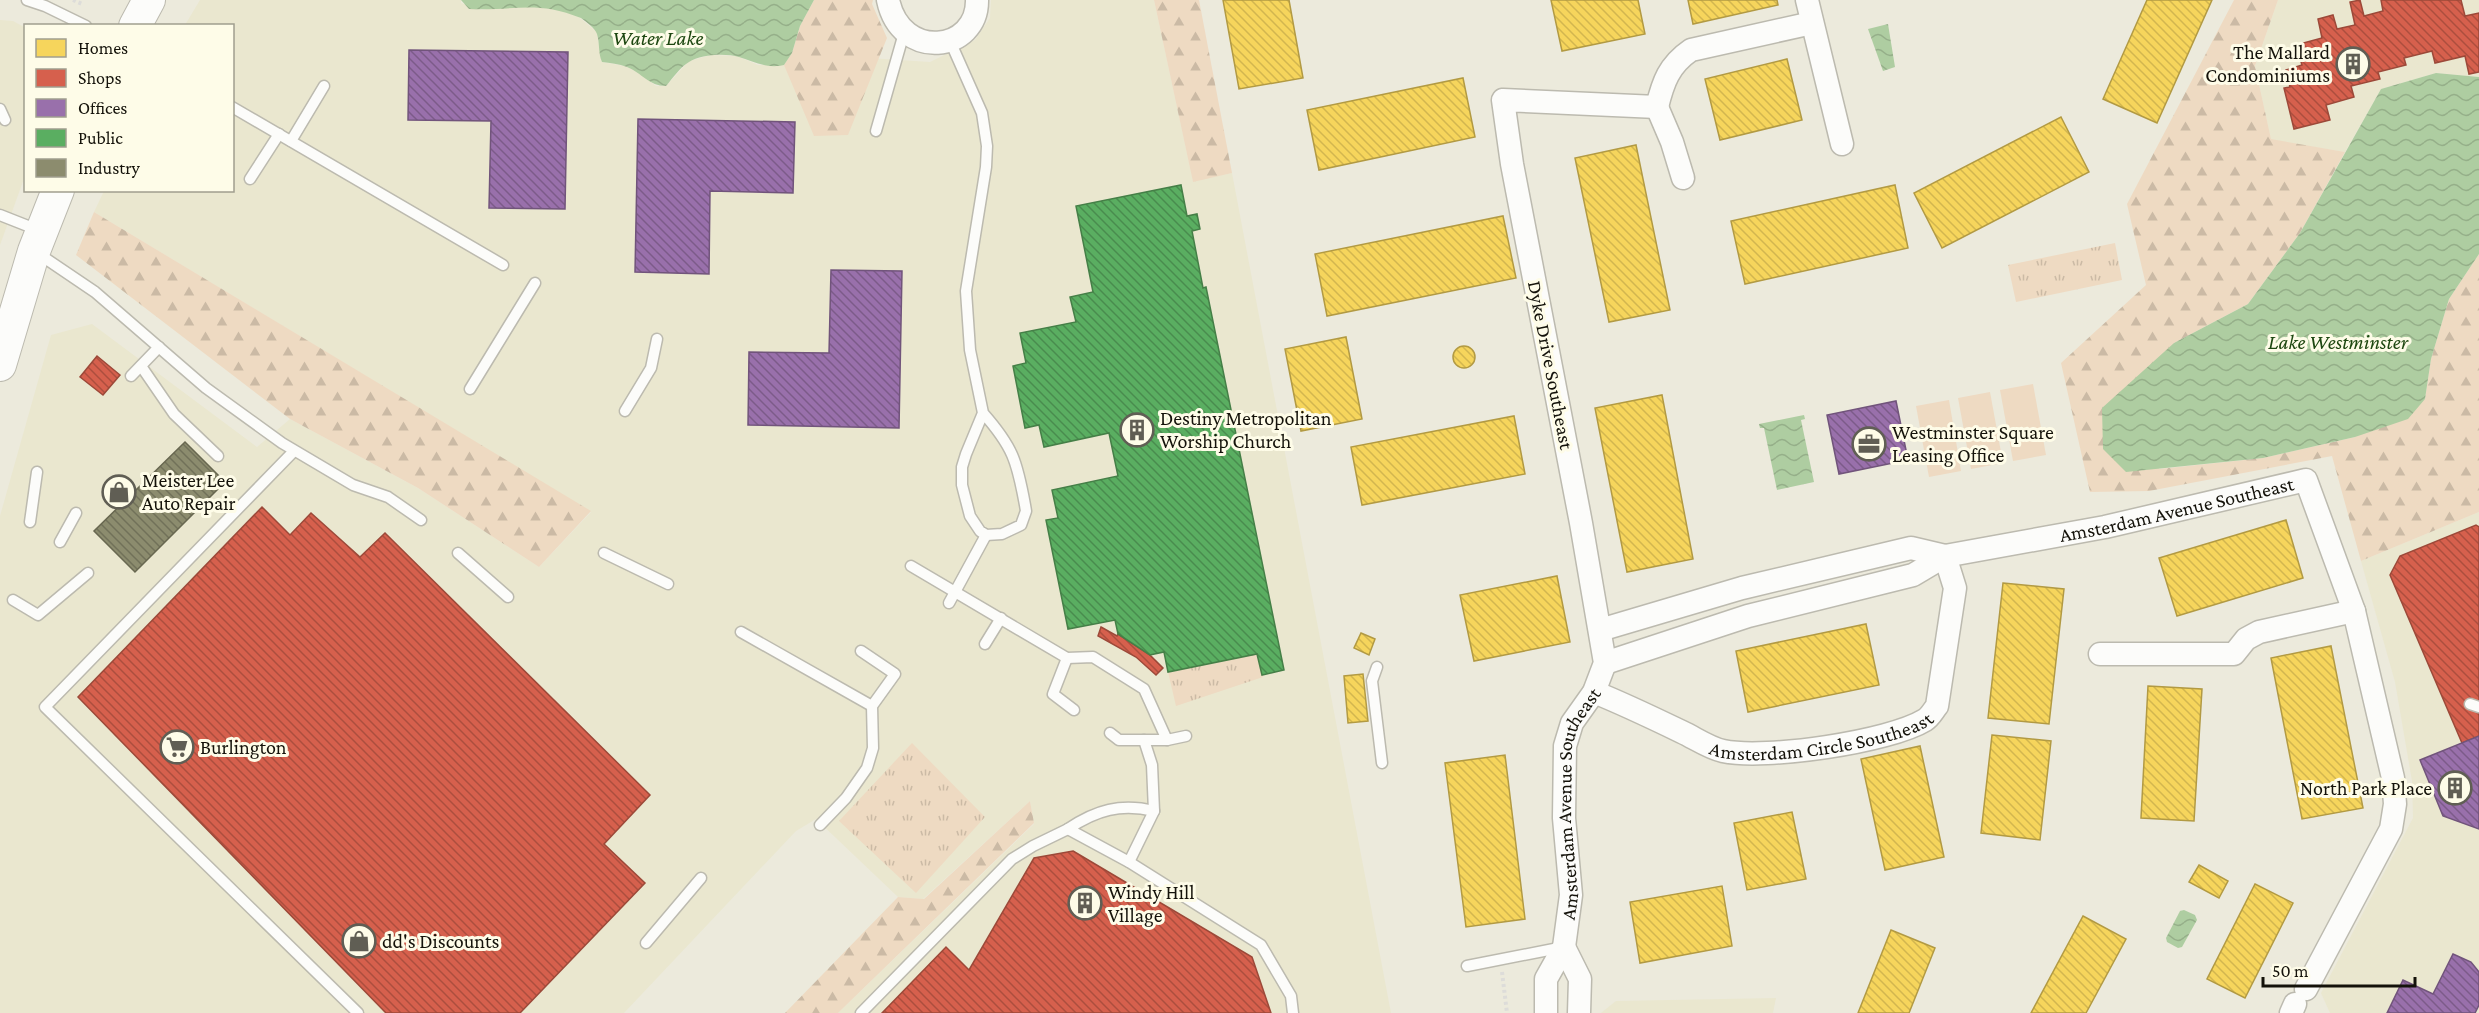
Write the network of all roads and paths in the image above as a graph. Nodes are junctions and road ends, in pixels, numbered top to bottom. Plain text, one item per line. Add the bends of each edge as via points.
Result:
1 (27, 0) edge
2 (73, 0) edge
3 (149, 0) edge
4 (888, 0) edge
5 (977, 0) edge
6 (1807, 0) edge
7 (82, 4) dead end
8 (1812, 23) junction
9 (82, 24) edge
10 (136, 24) edge
11 (904, 33) junction
12 (950, 40) junction
13 (324, 86) dead end
14 (1657, 107) junction
15 (234, 108) edge
16 (0, 109) edge
17 (5, 120) dead end
18 (876, 131) dead end
19 (279, 134) junction
20 (291, 141) junction
21 (1842, 144) dead end
22 (1683, 178) dead end
23 (250, 179) dead end
24 (57, 192) edge
25 (0, 215) edge
26 (38, 241) junction
27 (503, 265) dead end
28 (535, 283) dead end
29 (657, 339) dead end
30 (159, 347) junction
31 (0, 365) edge
32 (141, 366) junction
33 (131, 376) dead end
34 (470, 389) dead end
35 (625, 411) dead end
36 (983, 413) junction
37 (294, 451) junction
38 (218, 456) dead end
39 (37, 472) dead end
40 (76, 513) dead end
41 (421, 520) dead end
42 (30, 522) dead end
43 (986, 535) junction
44 (60, 542) dead end
45 (458, 553) dead end
46 (604, 553) dead end
47 (1945, 556) junction
48 (911, 566) dead end
49 (88, 573) dead end
50 (668, 584) dead end
51 (956, 591) junction
52 (508, 597) dead end
53 (13, 600) dead end
54 (949, 603) dead end
55 (2354, 611) junction
56 (1001, 618) junction
57 (1600, 630) junction
58 (741, 632) dead end
59 (985, 644) dead end
60 (861, 651) dead end
61 (2100, 654) dead end
62 (1067, 658) junction
63 (1605, 663) junction
64 (1377, 667) dead end
65 (1594, 692) junction
66 (872, 706) junction
67 (1074, 710) dead end
68 (1110, 733) dead end
69 (1186, 736) dead end
70 (1144, 740) junction
71 (1167, 740) junction
72 (1382, 763) dead end
73 (1154, 811) junction
74 (820, 825) dead end
75 (1068, 829) junction
76 (1129, 862) junction
77 (701, 878) dead end
78 (646, 943) dead end
79 (1564, 947) junction
80 (1467, 966) dead end
81 (1505, 993) dead end
82 (2297, 1002) edge
83 (358, 1013) edge
84 (861, 1013) edge
85 (1293, 1013) edge
86 (1508, 1013) edge
87 (1546, 1013) edge
88 (1579, 1013) edge

1 - 9 lane
2 - 7 path
3 - 10 main road
4 - 11 street via 891,15
5 - 12 street via 972,22
6 - 8 street
8 - 14 street via 1691,50 1678,59 1664,80
8 - 21 street
11 - 12 street via 922,42
11 - 18 lane
12 - 36 lane via 985,128 986,167 966,291 970,350
13 - 20 lane
14 - 22 street
14 - 57 street, Dyke Drive Southeast via 1503,100
15 - 19 lane
16 - 17 lane
19 - 20 lane
19 - 23 lane
20 - 27 lane
24 - 26 main road
25 - 26 lane
26 - 30 lane
26 - 31 main road
28 - 34 lane
29 - 35 lane via 651,368
30 - 32 lane
30 - 37 lane via 206,388
32 - 33 lane
32 - 38 lane via 174,414
36 - 43 lane via 966,454 962,477 966,507
36 - 43 lane via 1010,447 1018,464 1026,511 1021,525 1013,530
37 - 41 lane via 353,485 388,497
37 - 83 lane via 45,707
39 - 42 lane
40 - 44 lane
43 - 51 lane
45 - 52 lane
46 - 50 lane
47 - 55 street, Amsterdam Avenue Southeast via 2105,527 2306,480
47 - 57 street, Amsterdam Avenue Southeast via 1911,548 1742,588
47 - 63 street, Amsterdam Avenue Southeast via 1913,575 1748,616
47 - 65 street, Amsterdam Circle Southeast via 1955,588 1937,706 1928,718 1915,725 1865,740 1742,754 1721,751
48 - 51 lane
49 - 53 lane via 38,615
51 - 54 lane
51 - 56 lane
55 - 61 street via 2259,632 2246,639 2234,654
55 - 82 street via 2393,778 2395,804 2391,829
56 - 59 lane
56 - 62 lane
57 - 63 street, Amsterdam Avenue Southeast
58 - 66 lane
60 - 66 lane via 895,674
62 - 67 lane via 1053,693
62 - 71 lane via 1093,657 1144,689
63 - 65 street, Amsterdam Avenue Southeast
64 - 72 lane via 1372,681
65 - 79 street, Amsterdam Avenue Southeast via 1572,723 1565,747 1564,818 1571,895
66 - 74 lane via 873,748 867,768
68 - 70 lane via 1119,740
69 - 71 lane
70 - 71 lane
70 - 73 lane via 1152,765
73 - 75 lane via 1133,806 1112,810 1087,816
73 - 76 lane
75 - 76 lane
75 - 84 lane via 1012,860
76 - 85 lane via 1261,945 1291,996
77 - 78 lane
79 - 80 lane
79 - 87 street, Amsterdam Avenue Southeast via 1546,979
79 - 88 street, Amsterdam Avenue Southeast via 1580,979
81 - 86 path

